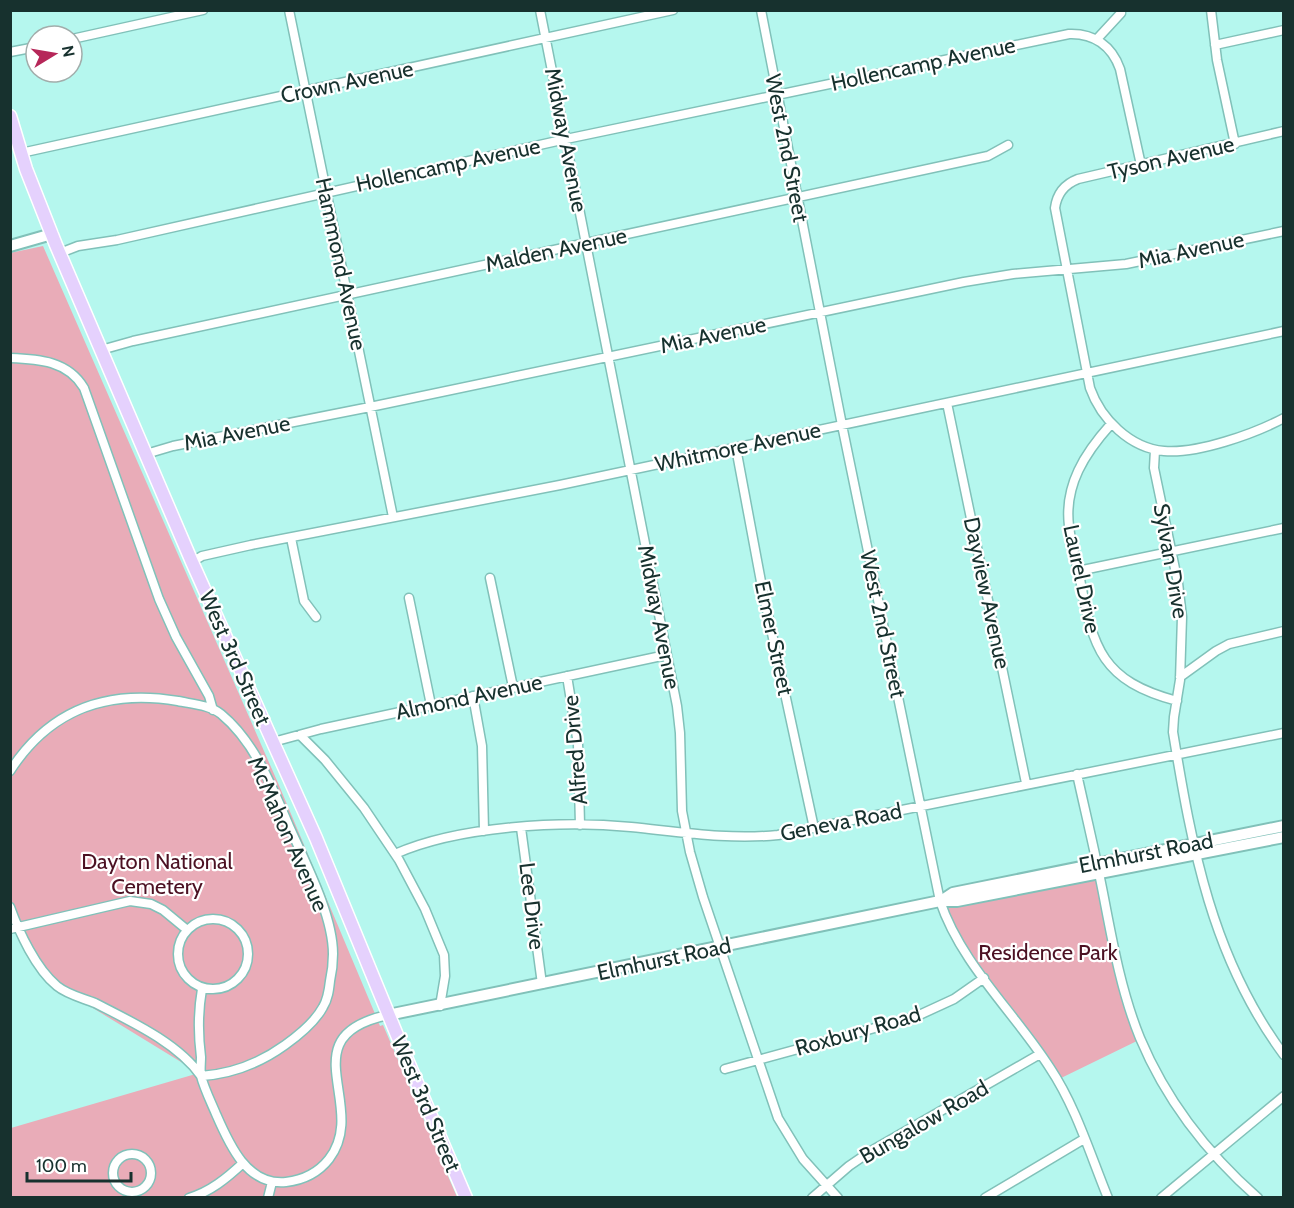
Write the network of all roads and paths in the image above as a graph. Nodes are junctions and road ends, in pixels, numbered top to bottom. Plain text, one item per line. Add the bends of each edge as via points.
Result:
1 (203, 10) edge
2 (289, 10) edge
3 (540, 10) edge
4 (673, 10) edge
5 (761, 10) edge
6 (1211, 10) edge
7 (651, 13) edge
8 (1121, 13) dead end
9 (1284, 30) edge
10 (84, 36) edge
11 (546, 38) junction
12 (1097, 39) junction
13 (1215, 45) junction
14 (305, 91) junction
15 (778, 95) junction
16 (11, 118) edge
17 (1284, 131) edge
18 (566, 139) junction
19 (1235, 144) junction
20 (1008, 145) dead end
21 (21, 153) junction
22 (1141, 165) junction
23 (326, 192) junction
24 (797, 198) junction
25 (1284, 231) edge
26 (52, 234) junction
27 (586, 243) junction
28 (10, 246) edge
29 (60, 253) junction
30 (1067, 270) junction
31 (347, 295) junction
32 (820, 313) junction
33 (1284, 331) edge
34 (101, 350) junction
35 (608, 357) junction
36 (10, 358) edge
37 (1087, 372) junction
38 (947, 403) junction
39 (370, 407) junction
40 (1284, 418) edge
41 (1112, 424) junction
42 (842, 425) junction
43 (736, 448) junction
44 (1155, 450) junction
45 (146, 454) junction
46 (630, 469) junction
47 (393, 517) junction
48 (1284, 528) edge
49 (291, 538) junction
50 (1171, 551) junction
51 (192, 562) junction
52 (1078, 571) junction
53 (490, 578) dead end
54 (409, 598) dead end
55 (316, 617) dead end
56 (1284, 631) edge
57 (666, 655) junction
58 (567, 676) junction
59 (1180, 677) junction
60 (513, 687) junction
61 (473, 696) junction
62 (1177, 700) junction
63 (431, 705) junction
64 (213, 710) junction
65 (1284, 733) edge
66 (300, 735) junction
67 (273, 742) junction
68 (1177, 754) junction
69 (10, 771) edge
70 (1077, 774) junction
71 (1026, 783) junction
72 (920, 807) junction
73 (580, 825) junction
74 (1284, 826) edge
75 (522, 828) junction
76 (814, 828) junction
77 (484, 831) junction
78 (686, 834) junction
79 (1284, 837) edge
80 (1194, 843) junction
81 (395, 854) junction
82 (1196, 855) junction
83 (1098, 868) junction
84 (940, 901) junction
85 (10, 907) edge
86 (14, 928) edge
87 (186, 929) junction
88 (720, 947) junction
89 (984, 978) junction
90 (542, 984) junction
91 (202, 989) junction
92 (440, 1006) junction
93 (388, 1015) junction
94 (1041, 1054) junction
95 (1284, 1055) edge
96 (757, 1059) junction
97 (725, 1069) dead end
98 (201, 1076) junction
99 (1284, 1096) edge
100 (1084, 1139) junction
101 (1213, 1154) junction
102 (243, 1163) junction
103 (272, 1182) junction
104 (826, 1185) junction
105 (140, 1191) junction
106 (149, 1197) edge
107 (189, 1197) edge
108 (268, 1197) edge
109 (466, 1197) edge
110 (812, 1197) edge
111 (838, 1197) edge
112 (985, 1197) edge
113 (1108, 1197) edge
114 (1161, 1197) edge
115 (1258, 1197) edge

1 - 10 street
2 - 14 street, Hammond Avenue
3 - 11 street, Midway Avenue
4 - 7 street, Crown Avenue
5 - 15 street, West 2nd Street
6 - 13 street
7 - 11 street, Crown Avenue
8 - 12 street
9 - 13 street
11 - 14 street, Crown Avenue
11 - 18 street, Midway Avenue
12 - 15 street, Hollencamp Avenue via 1069,34
12 - 22 street via 1116,59
13 - 19 street
14 - 21 street, Crown Avenue
14 - 23 street, Hammond Avenue
15 - 18 street, Hollencamp Avenue
15 - 24 street, West 2nd Street
16 - 21 main road, West 3rd Street
17 - 19 street, Tyson Avenue
18 - 23 street, Hollencamp Avenue
18 - 27 street, Midway Avenue
19 - 22 street, Tyson Avenue
20 - 24 street, Malden Avenue via 988,156
21 - 26 main road, West 3rd Street
22 - 30 street, Tyson Avenue via 1078,179 1062,190 1055,208
23 - 29 street, Hollencamp Avenue
23 - 31 street, Hammond Avenue
24 - 27 street, Malden Avenue
24 - 32 street, West 2nd Street
25 - 30 street, Mia Avenue via 1126,264
26 - 28 street
26 - 29 main road, West 3rd Street
27 - 31 street, Malden Avenue
27 - 35 street, Midway Avenue
29 - 34 main road, West 3rd Street
30 - 32 street, Mia Avenue via 997,276
30 - 37 street
31 - 34 street, Malden Avenue
31 - 39 street, Hammond Avenue
32 - 35 street, Mia Avenue
32 - 42 street, West 2nd Street
33 - 37 street, Whitmore Avenue
34 - 45 main road, West 3rd Street
35 - 39 street, Mia Avenue
35 - 46 street, Midway Avenue
36 - 64 street, McMahon Avenue via 58,364 77,377 84,388 159,599
37 - 38 street, Whitmore Avenue
37 - 41 street via 1095,401
38 - 42 street, Whitmore Avenue
38 - 71 street, Dayview Avenue
39 - 45 street, Mia Avenue
39 - 47 street, Hammond Avenue
40 - 44 street via 1226,441 1179,451
41 - 44 street
41 - 52 street, Laurel Drive via 1086,455 1070,494 1069,527
42 - 43 street, Whitmore Avenue
42 - 72 street, West 2nd Street
43 - 46 street, Whitmore Avenue
43 - 76 street, Elmer Street
44 - 50 street, Sylvan Drive via 1154,468
45 - 51 main road, West 3rd Street
46 - 47 street, Whitmore Avenue
46 - 57 street, Midway Avenue
47 - 49 street, Whitmore Avenue
48 - 50 street
49 - 51 street, Whitmore Avenue via 202,556
49 - 55 street via 304,601
50 - 52 street
50 - 59 street, Sylvan Drive via 1182,617
51 - 67 main road, West 3rd Street
52 - 62 street, Laurel Drive via 1090,629 1108,663 1139,688
53 - 60 street
54 - 63 street
56 - 59 street via 1229,644
57 - 58 street, Almond Avenue
57 - 78 street, Midway Avenue via 679,720
58 - 60 street, Almond Avenue
58 - 73 street, Alfred Drive via 578,744
59 - 62 street, Sylvan Drive
60 - 61 street, Almond Avenue
61 - 63 street, Almond Avenue
61 - 77 street via 482,746
62 - 68 street, Sylvan Drive via 1173,732
63 - 66 street, Almond Avenue
64 - 69 street via 172,700 139,698 92,704 64,716 42,732
64 - 98 street, McMahon Avenue via 245,742 271,785 317,891 333,953 326,1001 300,1034 256,1063
65 - 68 street, Geneva Road
66 - 67 street, Almond Avenue
66 - 81 street via 349,789
67 - 93 main road, West 3rd Street
68 - 70 street, Geneva Road
68 - 80 street, Sylvan Drive
70 - 71 street, Geneva Road
70 - 83 street
71 - 72 street, Geneva Road
72 - 76 street, Geneva Road
72 - 84 street, West 2nd Street
73 - 75 street, Geneva Road
73 - 78 street, Geneva Road
74 - 80 street, Elmhurst Road
75 - 77 street, Geneva Road
75 - 90 street, Lee Drive
76 - 78 street, Geneva Road via 746,837
77 - 81 street, Geneva Road
78 - 88 street, Midway Avenue
79 - 82 street, Elmhurst Road
80 - 82 street, Sylvan Drive
80 - 83 street, Elmhurst Road
81 - 92 street via 442,949 445,969
82 - 83 street, Elmhurst Road
82 - 95 street, Sylvan Drive via 1226,954 1255,1012
83 - 84 street, Elmhurst Road via 953,893
83 - 101 street via 1124,991 1141,1039 1172,1099
84 - 88 street, Elmhurst Road
84 - 89 street, West 2nd Street via 953,932
85 - 86 street
86 - 87 street via 130,901 164,910
86 - 98 street via 57,986 154,1035
87 - 91 street via 179,943 179,965 188,980
87 - 91 street via 203,921 229,922 247,947 246,966 237,979 220,988
88 - 90 street, Elmhurst Road
88 - 96 street, Midway Avenue
89 - 94 street, West 2nd Street
89 - 96 street, Roxbury Road via 954,999 915,1017
90 - 92 street, Elmhurst Road
91 - 98 street
92 - 93 street, Elmhurst Road
93 - 103 street via 356,1026 339,1045 335,1065 343,1121 334,1153 310,1176
93 - 109 main road, West 3rd Street
94 - 100 street, West 2nd Street
94 - 104 street, Bungalow Road via 872,1151
96 - 97 street, Roxbury Road
96 - 104 street, Midway Avenue via 783,1128
98 - 102 street via 225,1135
99 - 101 street
100 - 112 street
100 - 113 street, West 2nd Street
101 - 114 street
101 - 115 street
102 - 103 street
102 - 107 street via 208,1190
103 - 108 street
104 - 110 street, Bungalow Road
104 - 111 street, Midway Avenue
105 - 105 street via 128,1192 115,1182 116,1162 124,1156 137,1155 150,1167 150,1181
105 - 106 street

